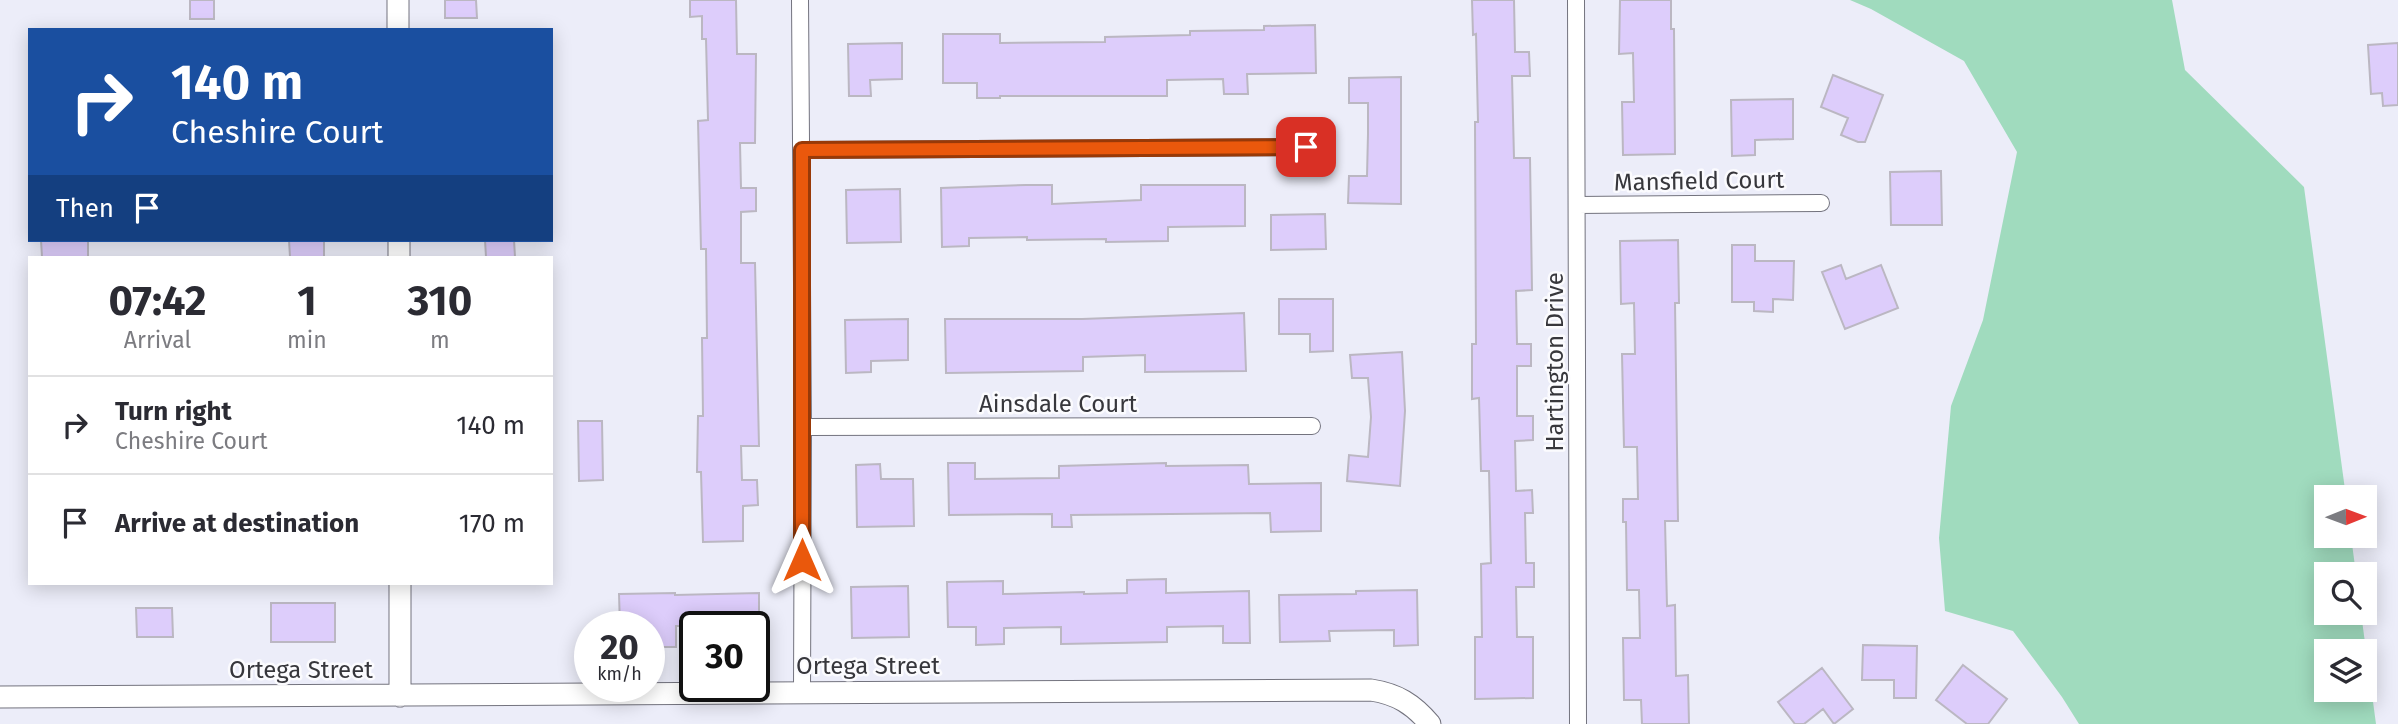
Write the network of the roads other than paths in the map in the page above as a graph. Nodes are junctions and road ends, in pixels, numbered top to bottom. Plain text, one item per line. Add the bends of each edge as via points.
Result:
1 (398, 0) edge
2 (800, 0) edge
3 (1576, 0) edge
4 (398, 28) edge
5 (1306, 147) dead end
6 (802, 150) junction
7 (1821, 203) dead end
8 (1577, 205) junction
9 (1312, 426) dead end
10 (803, 427) junction
11 (400, 585) edge
12 (802, 692) junction
13 (400, 696) junction
14 (0, 697) edge
15 (1430, 724) edge
16 (1578, 724) edge

1 - 4 street
2 - 6 street
3 - 8 street, Hartington Drive
5 - 6 street
6 - 10 street
7 - 8 street, Mansfield Court
8 - 16 street, Hartington Drive
9 - 10 street, Ainsdale Court
10 - 12 street
11 - 13 street
12 - 13 street, Ortega Street
12 - 15 street, Ortega Street via 1371,690 1391,693 1411,704
13 - 14 street, Ortega Street

